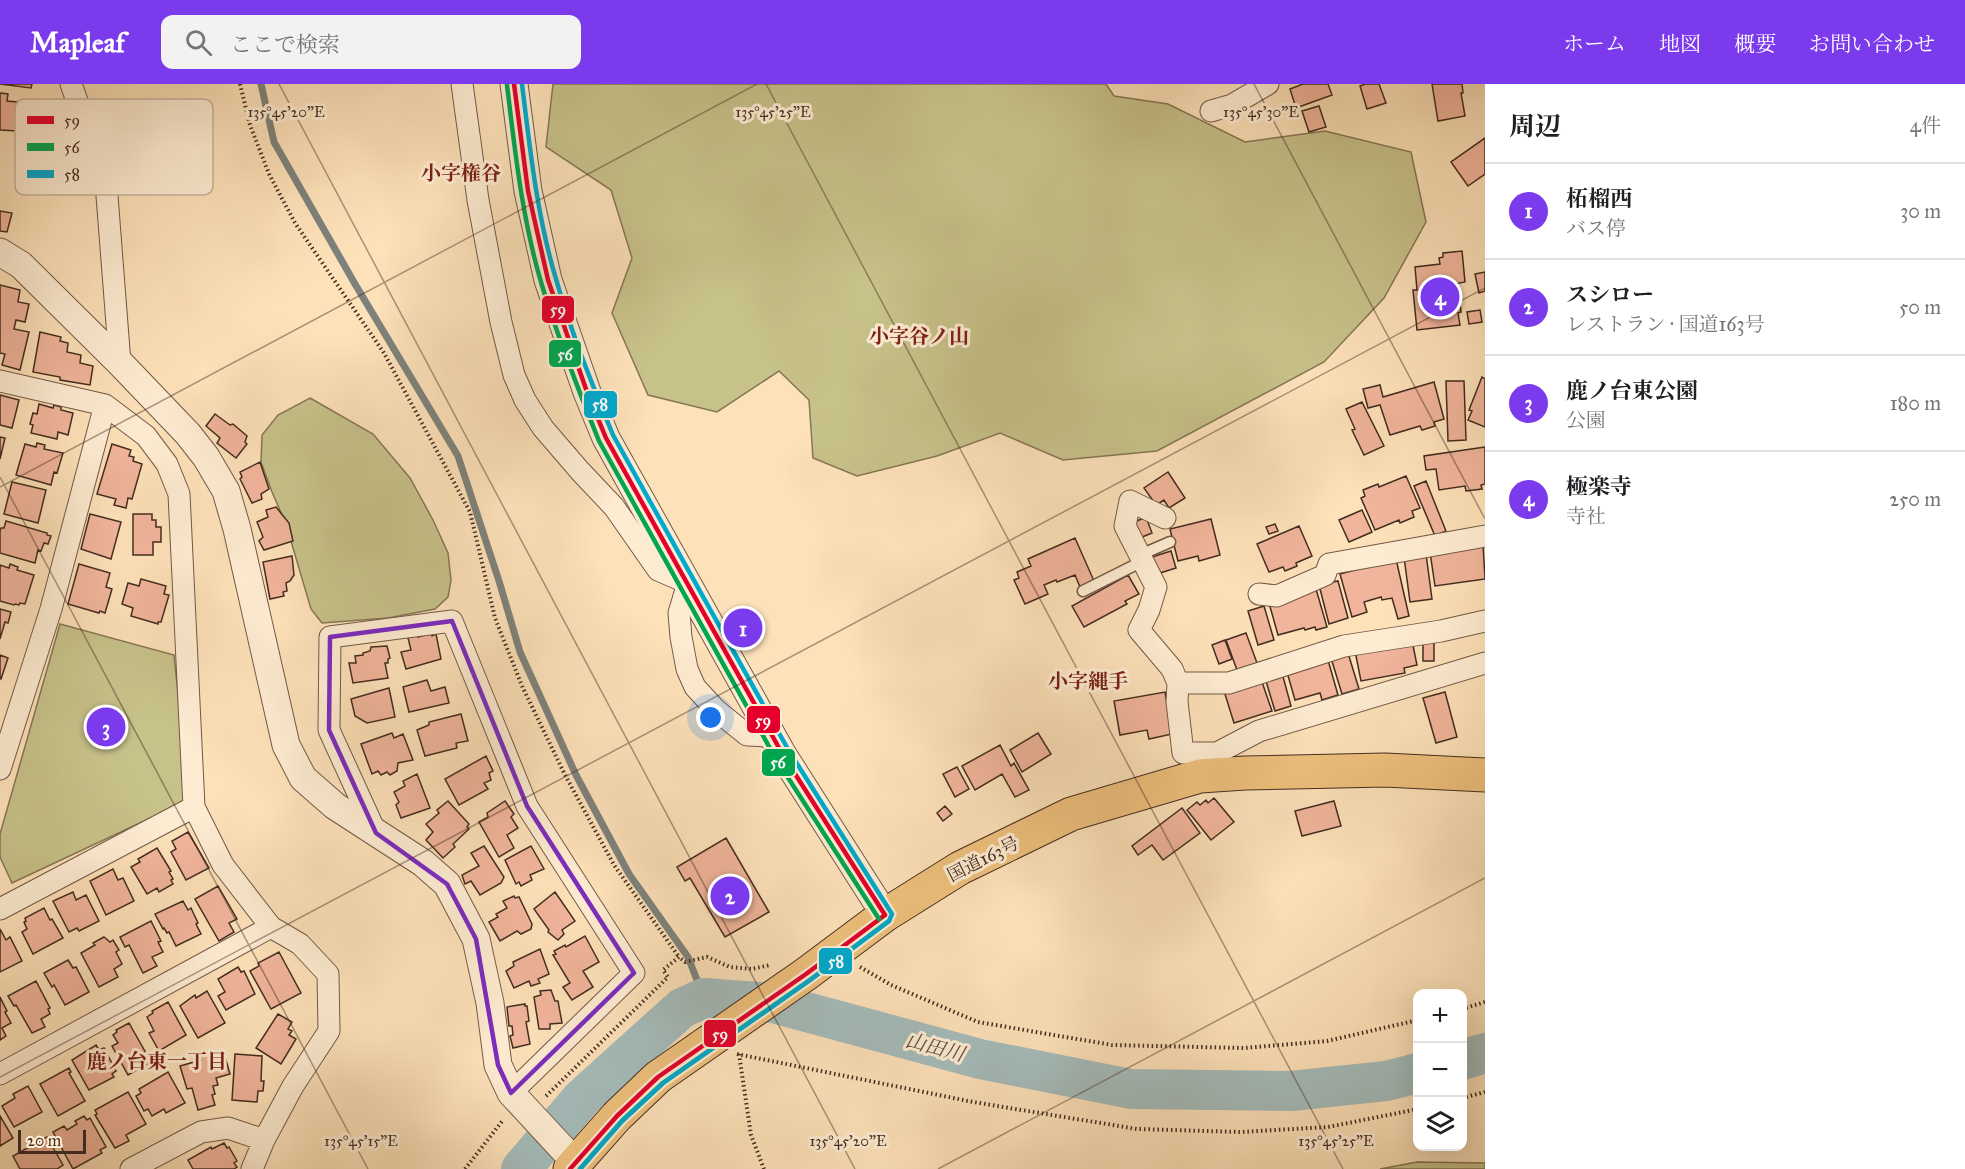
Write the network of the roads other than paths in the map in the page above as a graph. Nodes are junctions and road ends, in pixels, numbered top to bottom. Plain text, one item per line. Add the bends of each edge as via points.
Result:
1 (71, 84) edge
2 (462, 84) edge
3 (514, 84) edge
4 (1268, 84) edge
5 (76, 99) edge
6 (1211, 111) dead end
7 (107, 195) edge
8 (0, 252) edge
9 (120, 363) junction
10 (0, 381) edge
11 (105, 405) junction
12 (1165, 518) dead end
13 (1485, 536) edge
14 (1170, 542) dead end
15 (1141, 558) junction
16 (687, 583) junction
17 (1083, 591) dead end
18 (1259, 594) dead end
19 (1485, 621) edge
20 (1485, 663) edge
21 (1178, 683) junction
22 (772, 736) junction
23 (1208, 764) junction
24 (0, 769) edge
25 (1485, 775) edge
26 (194, 807) junction
27 (376, 833) junction
28 (3, 901) edge
29 (885, 915) junction
30 (271, 927) junction
31 (0, 1074) edge
32 (520, 1103) junction
33 (264, 1140) junction
34 (568, 1158) edge
35 (131, 1169) edge
36 (252, 1169) edge

1 - 5 street
2 - 16 street via 501,322 514,375 525,400 543,428 614,507 658,570
3 - 16 street via 528,191 548,280 583,383 606,438
4 - 6 street via 1232,105
7 - 9 street
8 - 9 street via 21,265
9 - 27 street via 194,442 226,491 286,745 303,778 335,806
10 - 11 street
11 - 24 street via 51,609
11 - 26 street via 147,436 167,464 179,494
12 - 15 street via 1130,501 1125,526
13 - 18 street via 1329,564 1325,575 1277,596
14 - 15 lane
15 - 17 lane
15 - 21 street via 1156,587 1139,630 1172,669
16 - 22 street
16 - 22 street via 679,613 687,669 695,687 747,735
19 - 21 street via 1344,646 1229,683
20 - 23 street via 1260,731
21 - 23 street via 1183,753
22 - 29 street
23 - 25 highway, 国道163号 via 1245,773 1386,770
23 - 29 highway, 国道163号 via 1071,814 960,868
26 - 28 street
26 - 30 street via 223,865
27 - 32 street via 423,863 447,884 466,918 481,959 498,1065
27 - 32 street via 329,730 330,637 452,621 527,806 634,973
29 - 34 highway, 国道163号 via 720,1045 658,1077
30 - 31 street
30 - 33 street via 300,944 328,974 329,1031
32 - 34 street
33 - 35 street via 228,1128 201,1132
33 - 36 street

